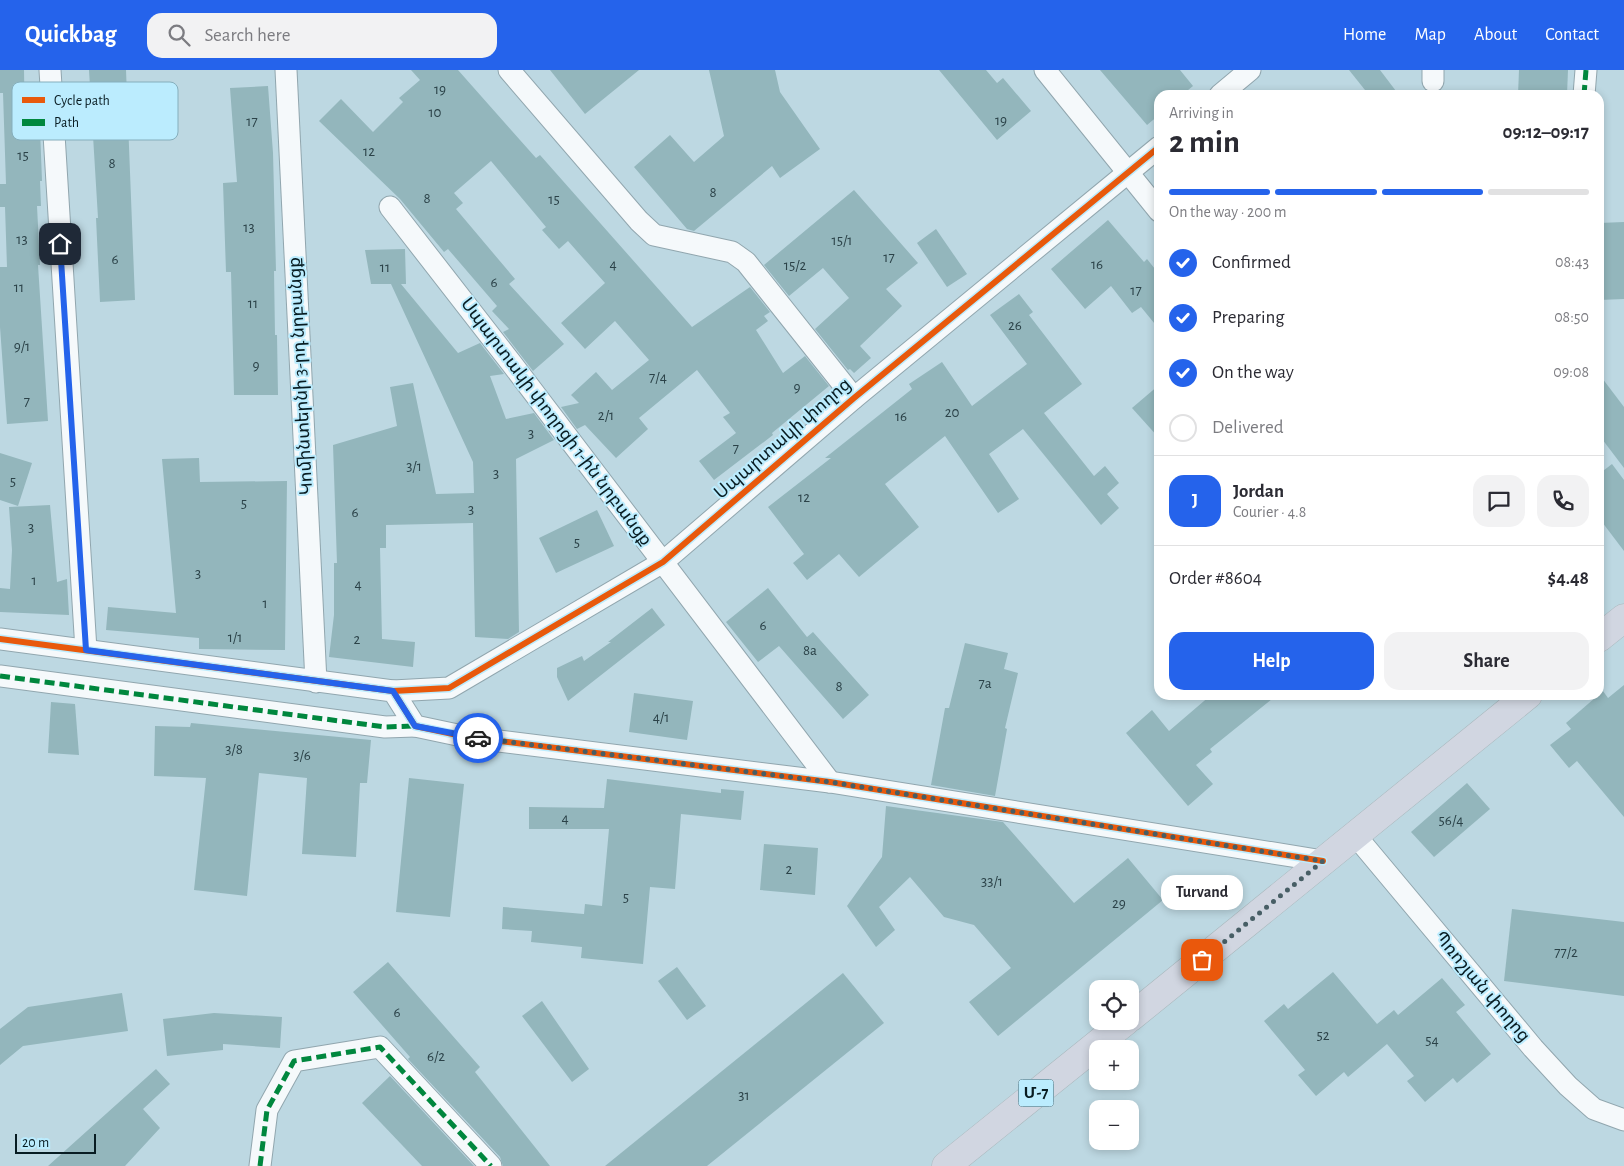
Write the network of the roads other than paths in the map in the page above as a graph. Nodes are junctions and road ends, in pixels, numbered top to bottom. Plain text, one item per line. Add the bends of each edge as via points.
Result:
1 (286, 70) edge
2 (509, 70) edge
3 (1044, 70) edge
4 (1250, 70) edge
5 (1586, 70) edge
6 (1226, 90) edge
7 (1584, 90) edge
8 (54, 140) edge
9 (1154, 151) edge
10 (1129, 172) junction
11 (1154, 204) edge
12 (390, 207) dead end
13 (854, 398) junction
14 (663, 562) junction
15 (1624, 618) edge
16 (1604, 634) edge
17 (0, 639) edge
18 (86, 650) junction
19 (0, 676) edge
20 (316, 682) junction
21 (393, 691) junction
22 (1522, 700) edge
23 (415, 726) junction
24 (830, 782) junction
25 (1355, 835) junction
26 (1323, 861) junction
27 (1139, 1011) edge
28 (1115, 1030) edge
29 (1624, 1120) edge
30 (260, 1166) edge
31 (491, 1166) edge
32 (946, 1166) edge

1 - 20 street, Կոմինտերնի 3-րդ նրբանցք
2 - 13 street via 639,221 654,234 732,252 746,262
3 - 10 street
4 - 6 street
5 - 7 street
8 - 18 street
9 - 10 street, Սպարտակի փողոց
10 - 11 street
10 - 13 street, Սպարտակի փողոց
12 - 14 street, Սպարտակի փողոցի 1-ին նրբանցք
13 - 14 street, Սպարտակի փողոց
14 - 21 street, Սպարտակի փողոց via 449,688
14 - 24 street, Սպարտակի փողոցի 1-ին նրբանցք
15 - 16 highway
17 - 18 street, Սպարտակի փողոց
18 - 20 street, Սպարտակի փողոց
19 - 23 street via 385,727
20 - 21 street, Սպարտակի փողոց
21 - 23 street
22 - 25 highway
23 - 24 street via 467,736
24 - 26 street
25 - 26 highway
25 - 29 street, Պռոշյան փողոց via 1568,1086 1594,1110
26 - 27 highway
28 - 32 highway, Մ-7
30 - 31 street via 267,1110 294,1060 380,1047

